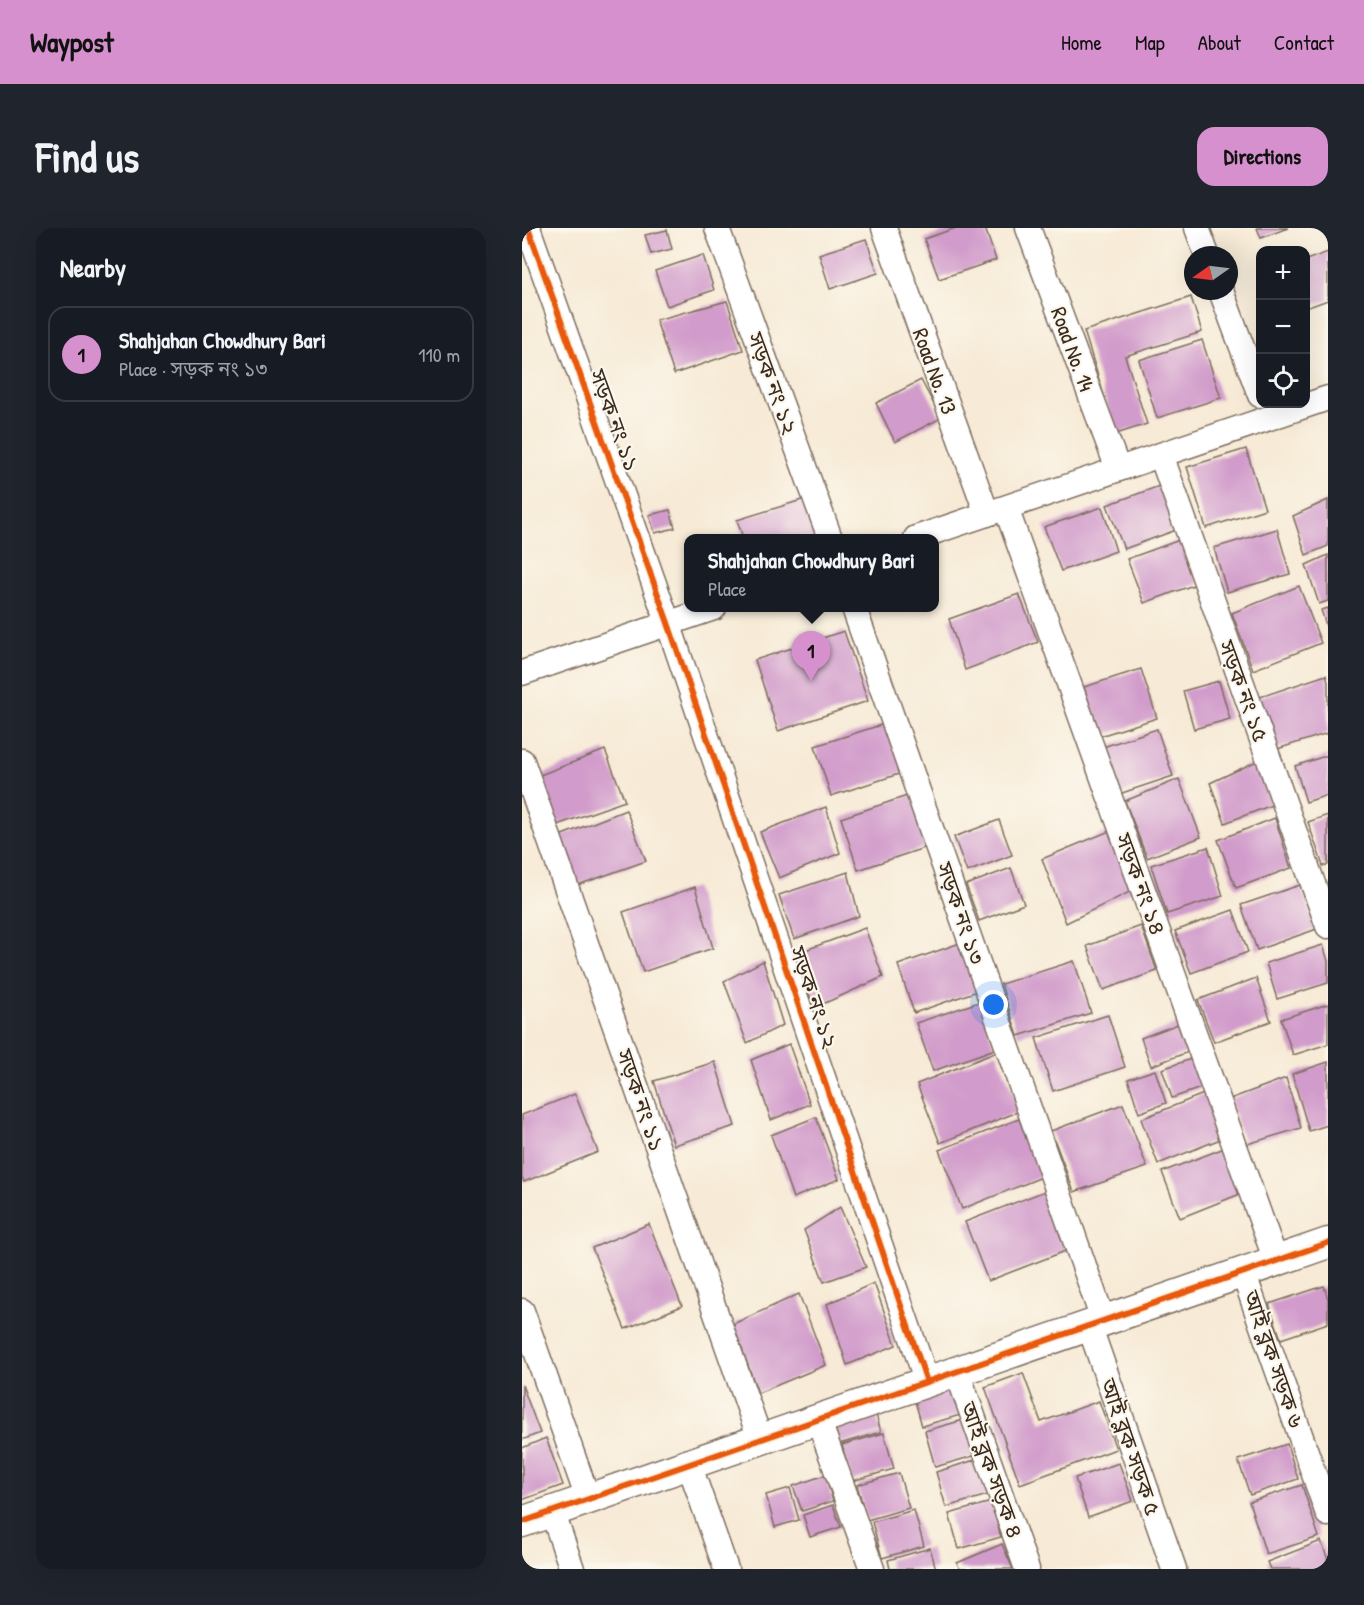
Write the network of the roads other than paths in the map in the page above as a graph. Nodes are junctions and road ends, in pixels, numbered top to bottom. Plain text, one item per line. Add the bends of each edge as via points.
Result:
1 (528, 228) edge
2 (717, 228) edge
3 (884, 228) edge
4 (1028, 228) edge
5 (1197, 228) edge
6 (1204, 246) edge
7 (1224, 300) edge
8 (1256, 384) edge
9 (1326, 404) edge
10 (1267, 411) edge
11 (1161, 455) junction
12 (1118, 470) junction
13 (997, 511) junction
14 (829, 534) edge
15 (928, 534) edge
16 (702, 612) edge
17 (855, 612) edge
18 (668, 623) junction
19 (522, 672) edge
20 (522, 761) edge
21 (1328, 926) edge
22 (1328, 1243) edge
23 (1276, 1261) junction
24 (1243, 1272) junction
25 (522, 1311) edge
26 (1096, 1323) junction
27 (957, 1371) junction
28 (927, 1382) junction
29 (818, 1419) junction
30 (760, 1439) junction
31 (689, 1464) junction
32 (588, 1499) junction
33 (552, 1511) junction
34 (1328, 1514) edge
35 (522, 1522) edge
36 (572, 1569) edge
37 (726, 1569) edge
38 (872, 1569) edge
39 (1027, 1569) edge
40 (1174, 1569) edge

1 - 18 street, সড়ক নং ১১
2 - 14 street, সড়ক নং ১২
3 - 13 street, Road No. 13
4 - 12 street, Road No. 14
5 - 6 street
7 - 8 street
9 - 10 street
10 - 11 street
11 - 12 street
11 - 21 street, সড়ক নং ১৫
12 - 13 street
13 - 15 street
13 - 23 street, সড়ক নং ১৪
16 - 18 street
17 - 26 street, সড়ক নং ১৩
18 - 19 street
18 - 28 street, সড়ক নং ১২
20 - 30 street, সড়ক নং ১১
22 - 23 street
23 - 24 street
24 - 26 street
24 - 34 street, আই ব্লক সড়ক ৬
25 - 32 street
26 - 27 street
26 - 40 street, আই ব্লক সড়ক ৫
27 - 28 street
27 - 39 street, আই ব্লক সড়ক ৪
28 - 29 street
29 - 30 street
29 - 38 street
30 - 31 street
31 - 32 street
31 - 37 street
32 - 33 street
33 - 35 street
33 - 36 street

